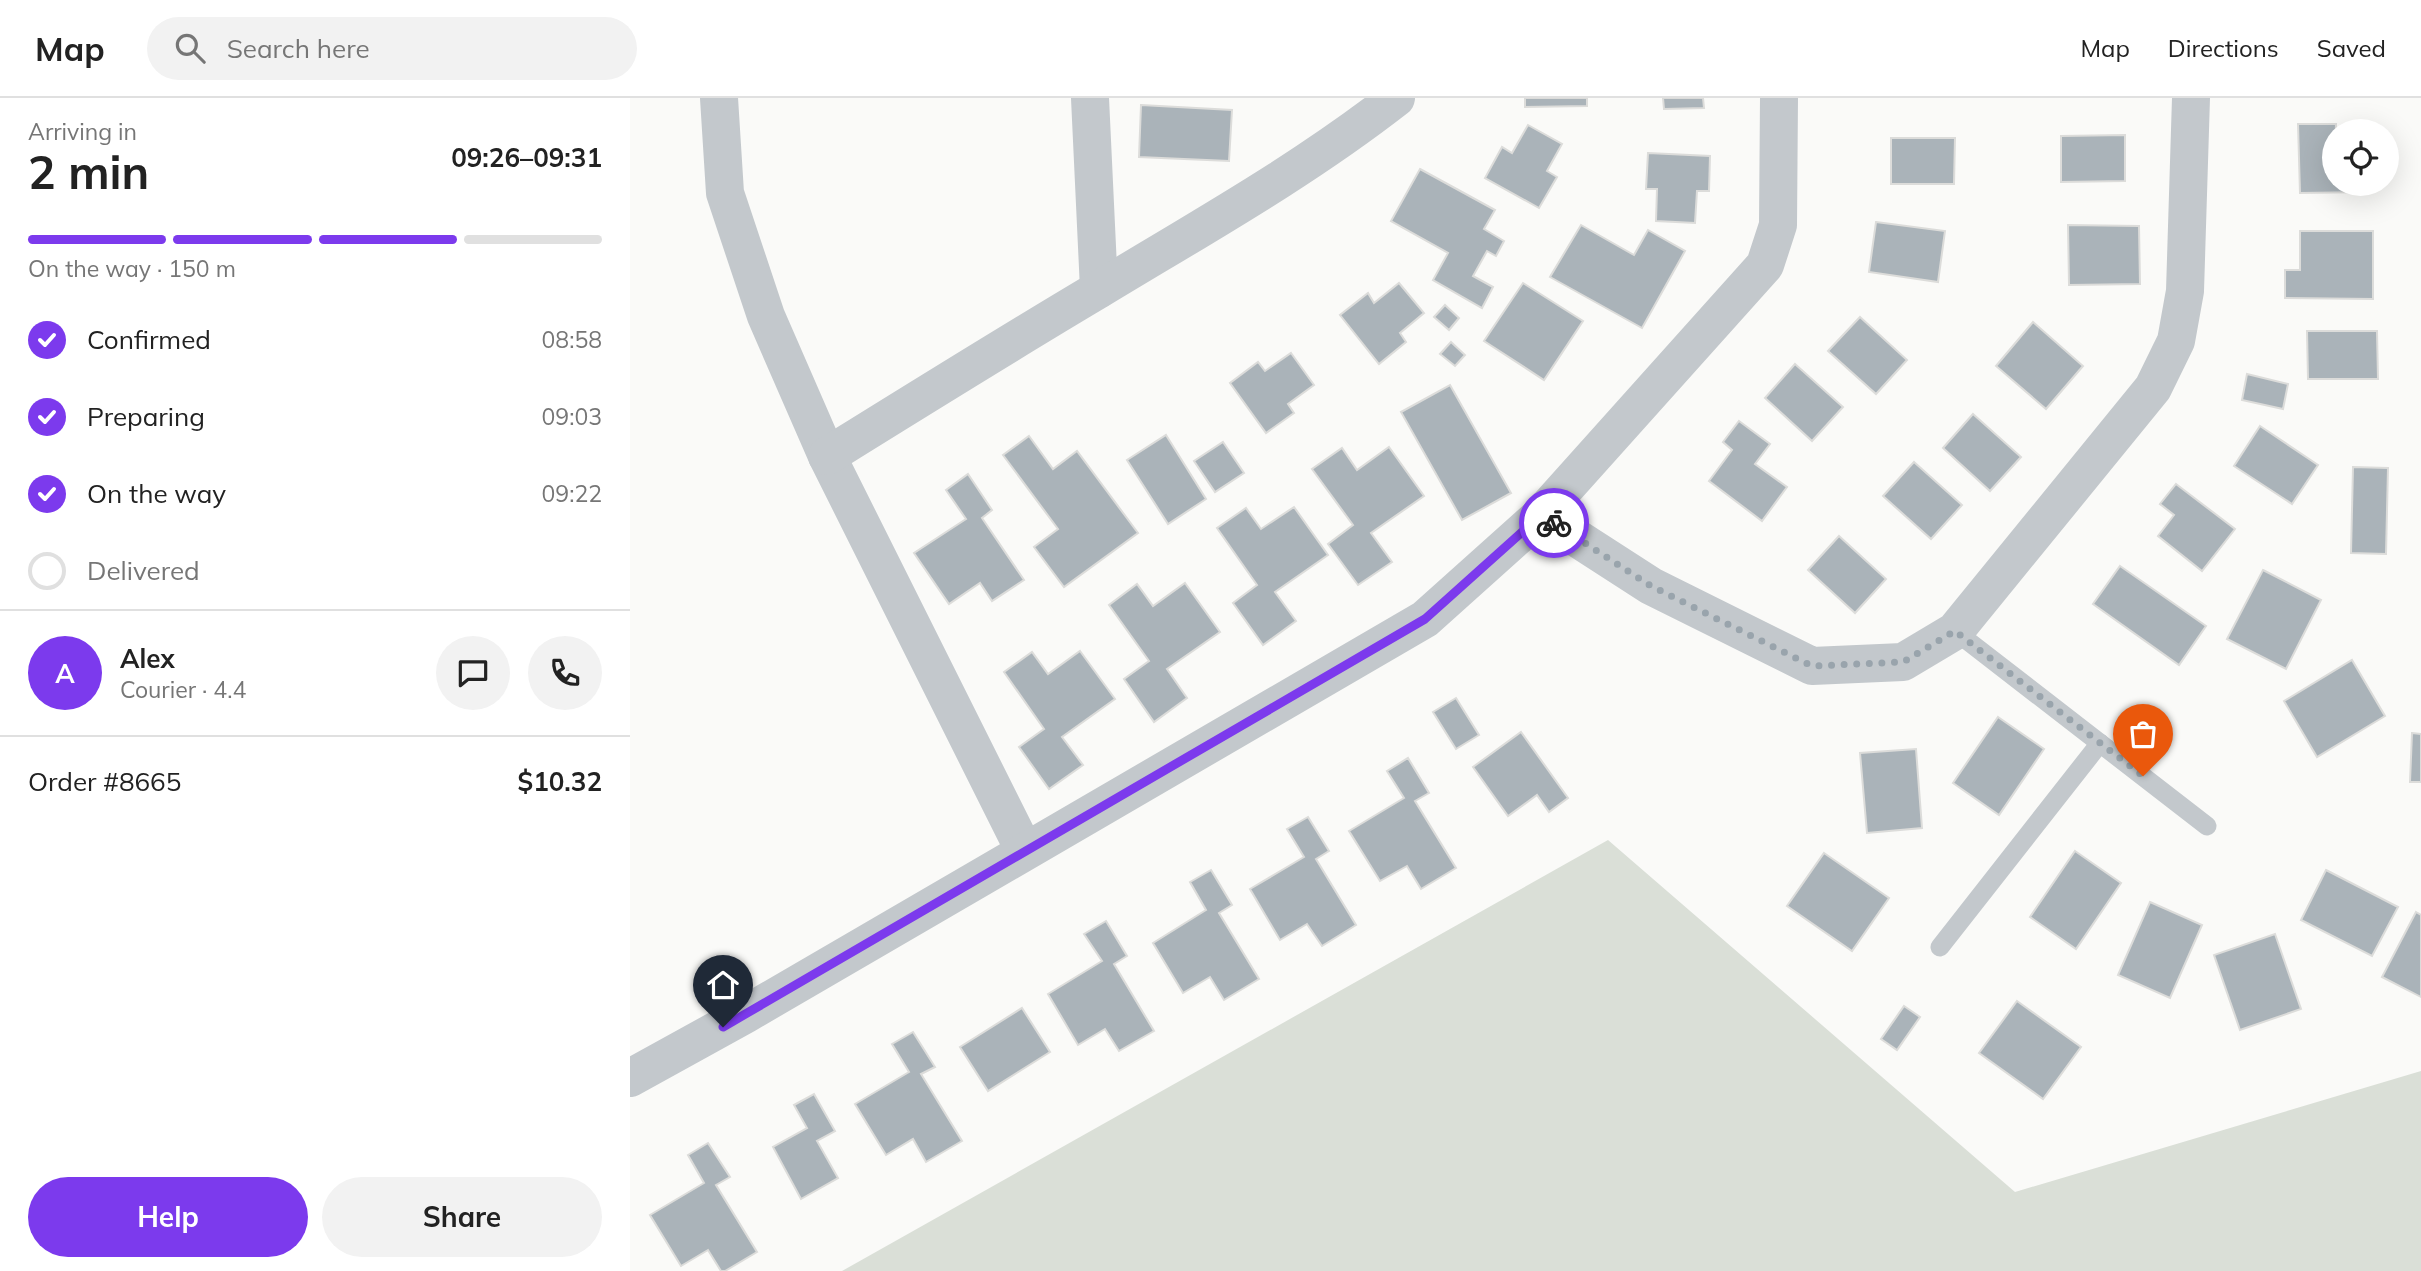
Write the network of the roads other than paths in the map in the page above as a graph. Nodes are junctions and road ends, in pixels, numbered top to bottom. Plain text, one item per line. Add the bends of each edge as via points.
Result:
1 (719, 98) edge
2 (1090, 98) edge
3 (1396, 98) edge
4 (1779, 98) edge
5 (2191, 98) edge
6 (1099, 289) junction
7 (827, 456) junction
8 (1541, 515) junction
9 (1955, 631) junction
10 (2101, 743) junction
11 (2207, 826) dead end
12 (1024, 850) junction
13 (1940, 947) dead end
14 (630, 1078) edge

1 - 7 street via 726,193 765,316
2 - 6 street
3 - 6 street via 1339,143
4 - 8 street via 1778,225 1765,265
5 - 9 street via 2185,292 2176,341 2153,388
6 - 7 street
7 - 12 street
8 - 9 street via 1651,586 1812,666 1903,662
8 - 12 street via 1425,619
9 - 10 lane
10 - 11 lane
10 - 13 lane
12 - 14 street

